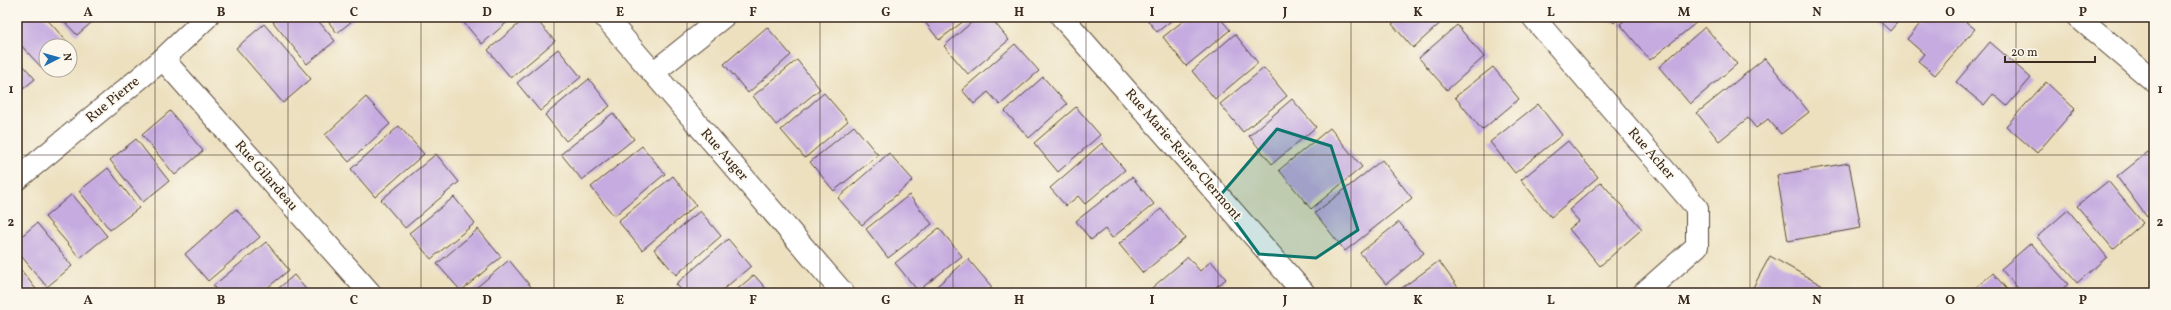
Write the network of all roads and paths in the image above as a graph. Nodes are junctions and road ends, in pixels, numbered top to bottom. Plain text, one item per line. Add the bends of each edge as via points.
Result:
1 (207, 17) edge
2 (605, 17) edge
3 (723, 17) edge
4 (1062, 17) edge
5 (1533, 17) edge
6 (2078, 17) edge
7 (163, 59) junction
8 (653, 73) junction
9 (2154, 81) edge
10 (17, 179) edge
11 (370, 293) edge
12 (843, 293) edge
13 (1304, 293) edge
14 (1644, 293) edge

1 - 7 street, Rue Pierre
2 - 8 street, Rue Auger
3 - 8 street
4 - 13 street, Rue Marie-Reine-Clermont
5 - 14 street, Rue Acher via 1697,208 1697,246
6 - 9 street
7 - 10 street, Rue Pierre
7 - 11 street, Rue Gilardeau
8 - 12 street, Rue Auger

